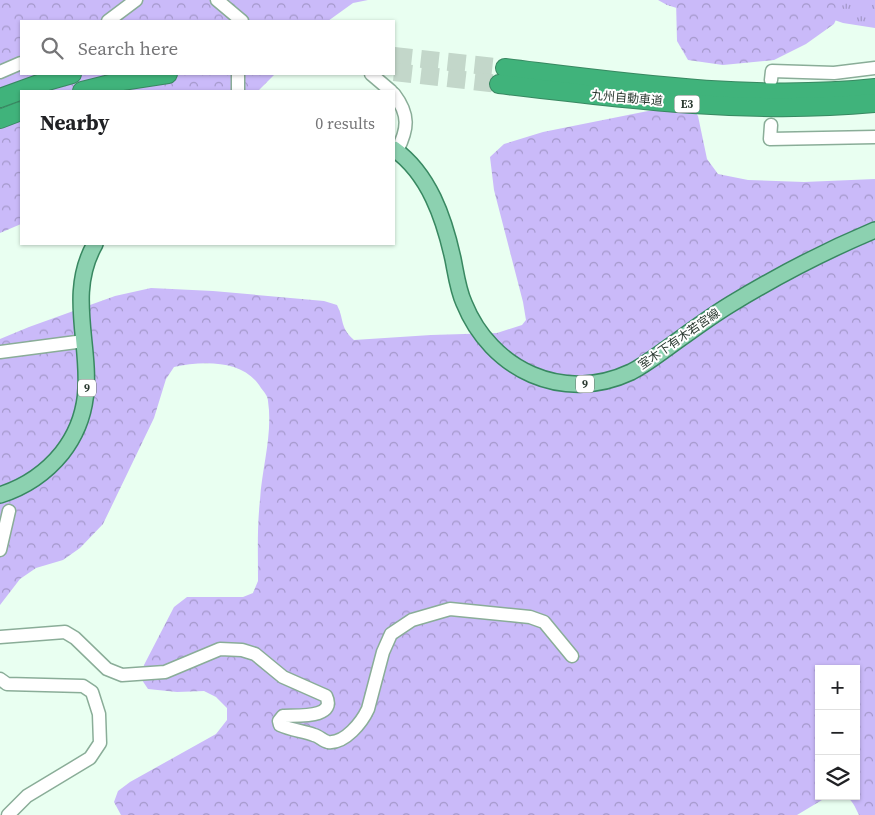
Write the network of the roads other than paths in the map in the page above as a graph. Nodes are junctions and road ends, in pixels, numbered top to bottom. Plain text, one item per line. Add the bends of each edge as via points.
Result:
1 (136, 0) edge
2 (217, 0) edge
3 (109, 20) edge
4 (238, 20) edge
5 (20, 63) edge
6 (875, 68) edge
7 (0, 72) edge
8 (69, 75) edge
9 (161, 75) edge
10 (238, 75) edge
11 (372, 75) edge
12 (771, 80) dead end
13 (875, 88) edge
14 (24, 90) edge
15 (86, 90) edge
16 (238, 90) edge
17 (390, 90) edge
18 (20, 91) edge
19 (395, 96) edge
20 (0, 98) edge
21 (875, 103) edge
22 (20, 111) edge
23 (0, 119) edge
24 (770, 124) dead end
25 (875, 137) edge
26 (396, 150) edge
27 (875, 230) edge
28 (94, 245) edge
29 (84, 341) junction
30 (0, 352) edge
31 (0, 495) edge
32 (9, 511) dead end
33 (0, 550) edge
34 (0, 637) edge
35 (572, 656) dead end
36 (0, 679) edge
37 (8, 815) edge

1 - 3 street
2 - 4 street
5 - 7 street
6 - 12 street via 834,73 772,71
8 - 14 highway
9 - 15 highway
10 - 16 street
11 - 17 street
13 - 21 highway, 九州自動車道 / E3 via 795,93 730,92 502,76 592,96 738,107 795,108
18 - 20 highway
19 - 26 street via 407,125 405,136
22 - 23 highway
24 - 25 street via 770,139
26 - 27 main road, 室木下有木若宮線 / 9 via 419,173 435,201 451,250 462,300 474,326 505,360 549,381 587,384 632,372 760,286
28 - 29 main road, 9 via 82,280
29 - 30 street
29 - 31 main road, 9 via 87,389 76,432 40,475 18,489
32 - 33 street
34 - 35 street via 65,632 107,669 122,675 165,672 220,649 255,654 283,677 326,696 328,706 318,714 282,716 279,721 280,726 315,735 327,742 344,738 364,716 382,652 391,634 412,620 450,609 530,617 544,622
36 - 37 street via 7,684 83,686 92,692 99,714 100,743 90,758 27,796

